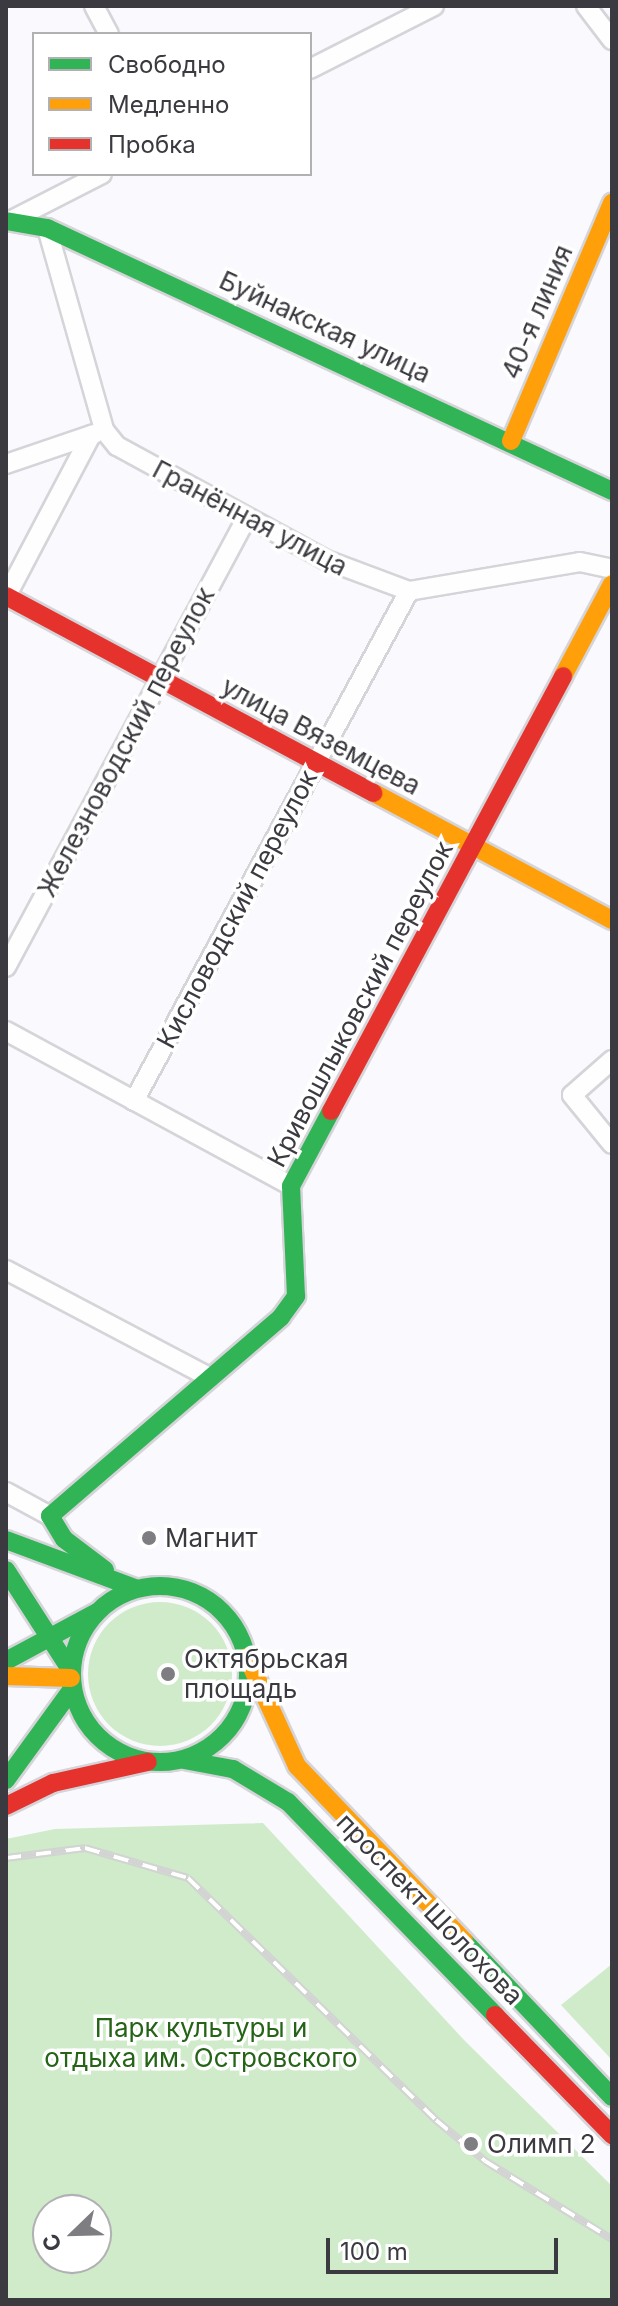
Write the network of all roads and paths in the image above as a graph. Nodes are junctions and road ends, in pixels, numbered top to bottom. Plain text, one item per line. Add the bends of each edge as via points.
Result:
1 (94, 6) edge
2 (434, 6) edge
3 (586, 6) edge
4 (108, 32) edge
5 (612, 40) edge
6 (312, 68) edge
7 (98, 176) edge
8 (612, 203) edge
9 (9, 220) edge
10 (47, 228) junction
11 (98, 432) junction
12 (511, 441) junction
13 (6, 464) edge
14 (612, 491) edge
15 (247, 517) junction
16 (612, 569) edge
17 (612, 584) edge
18 (409, 591) junction
19 (6, 596) edge
20 (160, 679) junction
21 (314, 764) junction
22 (475, 846) junction
23 (612, 920) edge
24 (6, 967) edge
25 (6, 1031) edge
26 (612, 1060) edge
27 (134, 1101) junction
28 (612, 1144) edge
29 (291, 1186) junction
30 (6, 1270) edge
31 (209, 1377) junction
32 (6, 1492) edge
33 (45, 1514) junction
34 (10, 1542) edge
35 (6, 1570) edge
36 (113, 1583) junction
37 (135, 1588) junction
38 (95, 1613) junction
39 (54, 1637) junction
40 (247, 1657) junction
41 (6, 1661) edge
42 (6, 1676) edge
43 (71, 1679) junction
44 (184, 1760) junction
45 (148, 1762) junction
46 (6, 1780) edge
47 (6, 1806) edge
48 (612, 2097) edge
49 (612, 2135) edge

1 - 4 street
2 - 6 street
3 - 5 street
7 - 9 street
8 - 12 street, 40-я линия
9 - 10 street, Буйнакская улица
10 - 11 street
10 - 12 street, Буйнакская улица
11 - 13 street
11 - 15 street, Гранённая улица
11 - 19 street
12 - 14 street, Буйнакская улица
15 - 18 street, Гранённая улица via 369,581
15 - 20 street, Железноводский переулок
16 - 18 street, Гранённая улица via 580,562
17 - 22 street, Кривошлыковский переулок
18 - 21 street, Кисловодский переулок
19 - 20 street, улица Вяземцева
20 - 21 street, улица Вяземцева
20 - 24 street, Железноводский переулок
21 - 22 street, улица Вяземцева
21 - 27 street, Кисловодский переулок
22 - 23 street, улица Вяземцева
22 - 29 street, Кривошлыковский переулок
25 - 27 street
26 - 28 street via 572,1095
27 - 29 street
29 - 31 street, Кривошлыковский переулок via 296,1296
30 - 31 street
31 - 33 street, Кривошлыковский переулок
32 - 33 street
33 - 34 street
33 - 36 street
34 - 36 street
35 - 39 street
36 - 37 street
37 - 38 street
37 - 40 street via 179,1587 211,1601 237,1631
38 - 39 street
38 - 43 street
39 - 41 street
39 - 43 street
40 - 44 street via 246,1696 233,1724
40 - 48 street, проспект Шолохова via 305,1775
42 - 43 street
43 - 45 street via 96,1736
43 - 46 street
44 - 45 street
44 - 49 street, проспект Шолохова via 233,1769 288,1802
45 - 47 street via 53,1783

